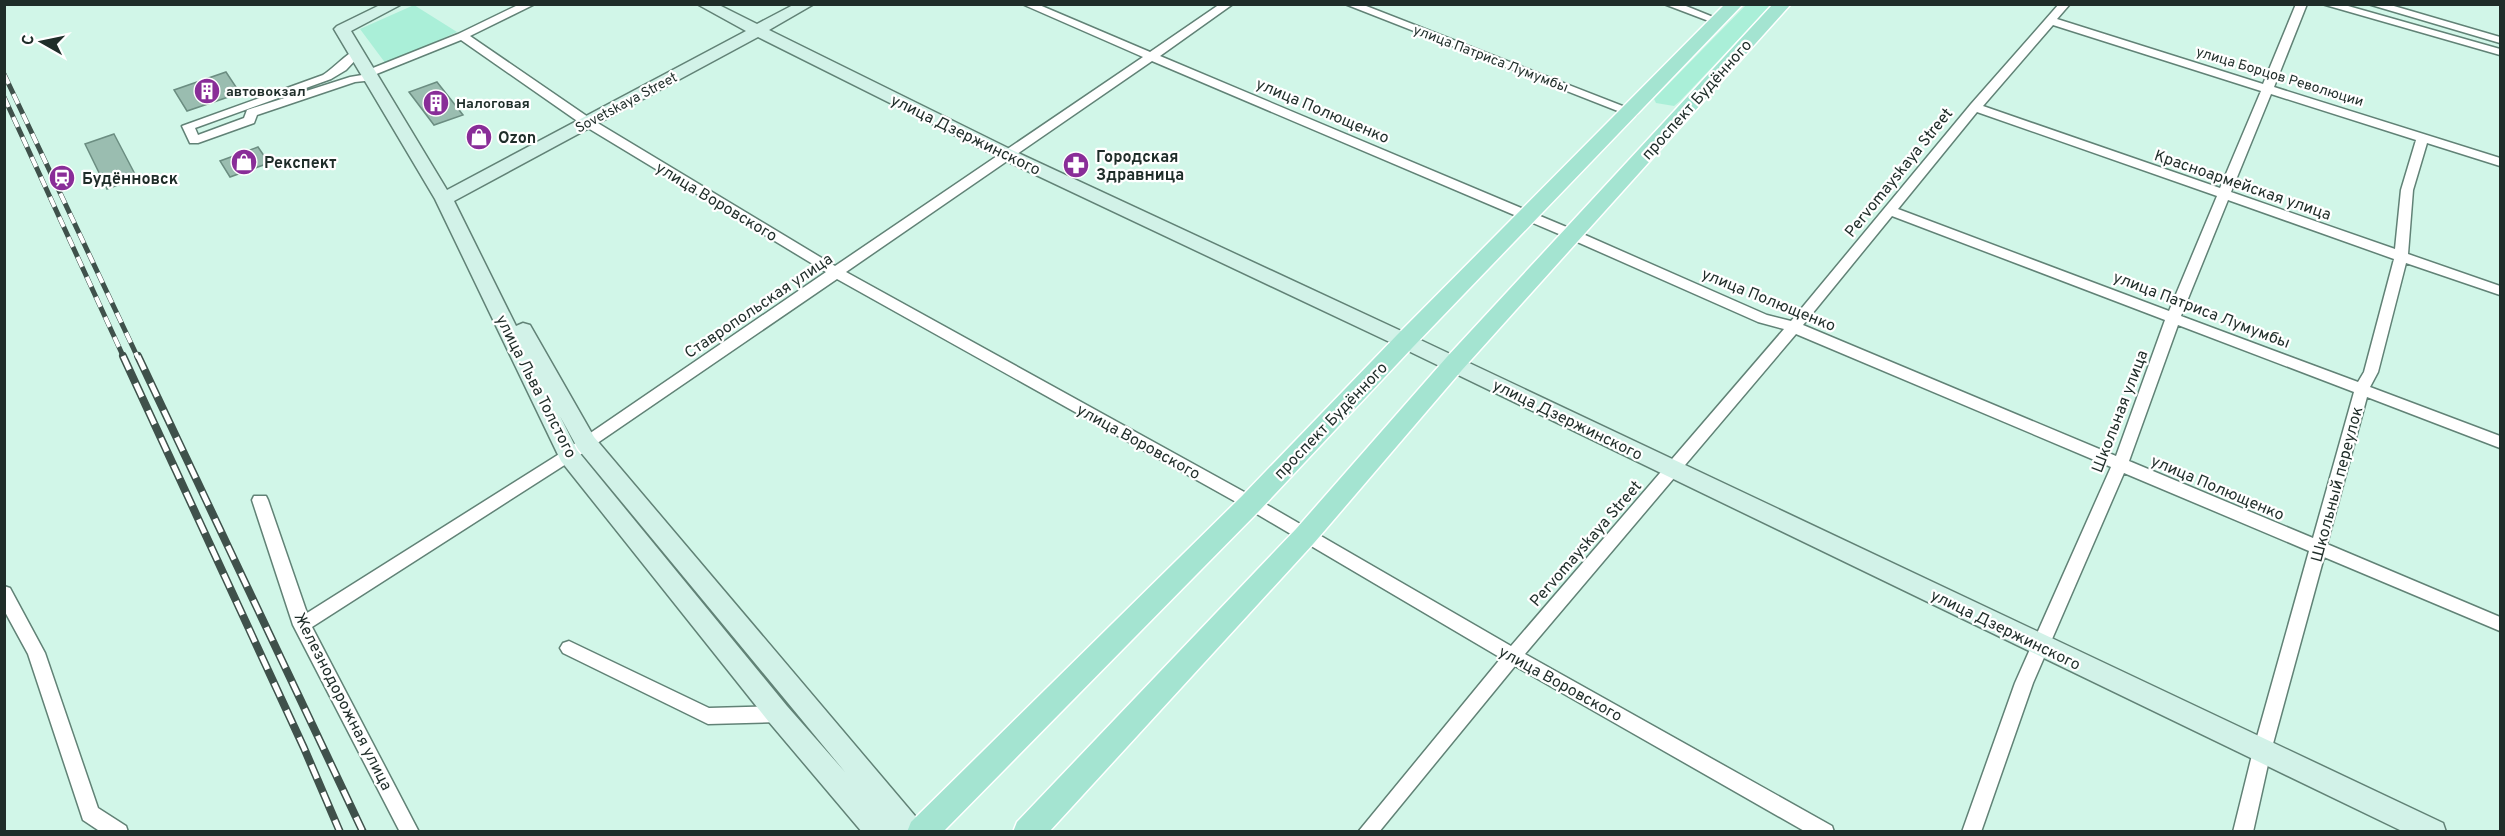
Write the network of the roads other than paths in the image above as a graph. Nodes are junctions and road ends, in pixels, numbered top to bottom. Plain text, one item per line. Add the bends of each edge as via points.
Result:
1 (395, 4) edge
2 (530, 4) edge
3 (704, 4) edge
4 (807, 4) edge
5 (1027, 4) edge
6 (1228, 4) edge
7 (1350, 4) edge
8 (1669, 4) edge
9 (1783, 4) edge
10 (2065, 4) edge
11 (2302, 4) edge
12 (2327, 4) edge
13 (2373, 4) edge
14 (1726, 13) edge
15 (2050, 21) junction
16 (758, 32) junction
17 (462, 36) junction
18 (2500, 40) edge
19 (2500, 52) edge
20 (356, 53) junction
21 (1152, 57) junction
22 (369, 76) junction
23 (2268, 87) junction
24 (1975, 107) junction
25 (1636, 108) junction
26 (1680, 119) junction
27 (587, 122) junction
28 (2423, 137) junction
29 (1008, 155) junction
30 (2500, 162) edge
31 (2224, 195) junction
32 (446, 197) junction
33 (1891, 211) junction
34 (1529, 216) junction
35 (1571, 234) junction
36 (2401, 257) junction
37 (837, 273) junction
38 (2500, 291) edge
39 (2173, 318) junction
40 (1794, 327) junction
41 (1405, 340) junction
42 (1454, 364) junction
43 (2362, 389) junction
44 (2500, 442) edge
45 (577, 449) junction
46 (2120, 465) junction
47 (1672, 469) junction
48 (260, 500) dead end
49 (1251, 503) junction
50 (1305, 536) junction
51 (2319, 548) junction
52 (4, 593) edge
53 (2500, 624) edge
54 (302, 625) junction
55 (2040, 645) junction
56 (569, 648) dead end
57 (1513, 656) junction
58 (778, 714) junction
59 (2262, 751) junction
60 (119, 831) edge
61 (410, 831) edge
62 (880, 831) edge
63 (911, 831) edge
64 (922, 831) edge
65 (1028, 831) edge
66 (1367, 831) edge
67 (1825, 831) edge
68 (1971, 831) edge
69 (2243, 831) edge
70 (2433, 831) edge

1 - 20 street, улица Льва Толстого via 342,29
2 - 17 street
3 - 16 street, улица Дзержинского
4 - 16 street, Sovetskaya Street
5 - 21 street, улица Полющенко
6 - 21 street, Ставропольская улица
7 - 25 street, улица Патриса Лумумбы
8 - 14 street
9 - 26 main road, проспект Будённого
10 - 15 street, Pervomayskaya Street
11 - 23 street, Школьная улица
12 - 19 street
13 - 18 street
14 - 25 main road, проспект Будённого
15 - 23 street, улица Борцов Революции
15 - 24 street, Pervomayskaya Street
16 - 27 street, Sovetskaya Street
16 - 29 street, улица Дзержинского
17 - 22 street
17 - 27 street, улица Воровского
20 - 22 street, улица Льва Толстого
20 - 22 street via 342,68 327,76 188,126 194,140 250,120 250,113
21 - 29 street, Ставропольская улица
21 - 34 street, улица Полющенко
22 - 32 street, улица Льва Толстого
23 - 28 street, улица Борцов Революции
23 - 31 street, Школьная улица
24 - 31 street, Красноармейская улица
24 - 33 street, Pervomayskaya Street
25 - 26 main road
25 - 34 main road, проспект Будённого
26 - 35 main road, проспект Будённого
27 - 32 street, Sovetskaya Street
27 - 37 street, улица Воровского
28 - 30 street, улица Борцов Революции
28 - 36 street, Школьный переулок via 2407,190
29 - 37 street, Ставропольская улица
29 - 41 street, улица Дзержинского
31 - 36 street, Красноармейская улица
31 - 39 street, Школьная улица
32 - 45 street, улица Льва Толстого
33 - 39 street, улица Патриса Лумумбы
33 - 40 street, Pervomayskaya Street
34 - 35 street, улица Полющенко
34 - 41 main road, проспект Будённого
35 - 40 street, улица Полющенко via 1763,319
35 - 42 main road, проспект Будённого
36 - 38 street, Красноармейская улица
36 - 43 street, Школьный переулок via 2371,372
37 - 45 street, Ставропольская улица
37 - 49 street, улица Воровского
39 - 43 street, улица Патриса Лумумбы
39 - 46 street, Школьная улица
40 - 46 street, улица Полющенко
40 - 47 street, Pervomayskaya Street
41 - 42 street, улица Дзержинского
41 - 49 main road, проспект Будённого
42 - 47 street, улица Дзержинского
42 - 50 main road, проспект Будённого
43 - 44 street, улица Патриса Лумумбы
43 - 51 street, Школьный переулок
45 - 54 street, Ставропольская улица
45 - 58 street, улица Льва Толстого
45 - 63 street, улица Льва Толстого
46 - 51 street, улица Полющенко
46 - 55 street, Школьная улица
47 - 55 street, улица Дзержинского
47 - 57 street, Pervomayskaya Street
48 - 54 street, Железнодорожная улица
49 - 50 street, улица Воровского
49 - 64 main road, проспект Будённого
50 - 57 street, улица Воровского
50 - 65 main road, проспект Будённого
51 - 53 street, улица Полющенко
51 - 59 street, Школьный переулок
52 - 60 street via 36,653 90,814
54 - 61 street, Железнодорожная улица
55 - 59 street, улица Дзержинского
55 - 68 street, Школьная улица
56 - 58 street via 708,716
57 - 66 street, Pervomayskaya Street
57 - 67 street, улица Воровского
58 - 62 street, улица Льва Толстого
59 - 69 street, Школьный переулок
59 - 70 street, улица Дзержинского

